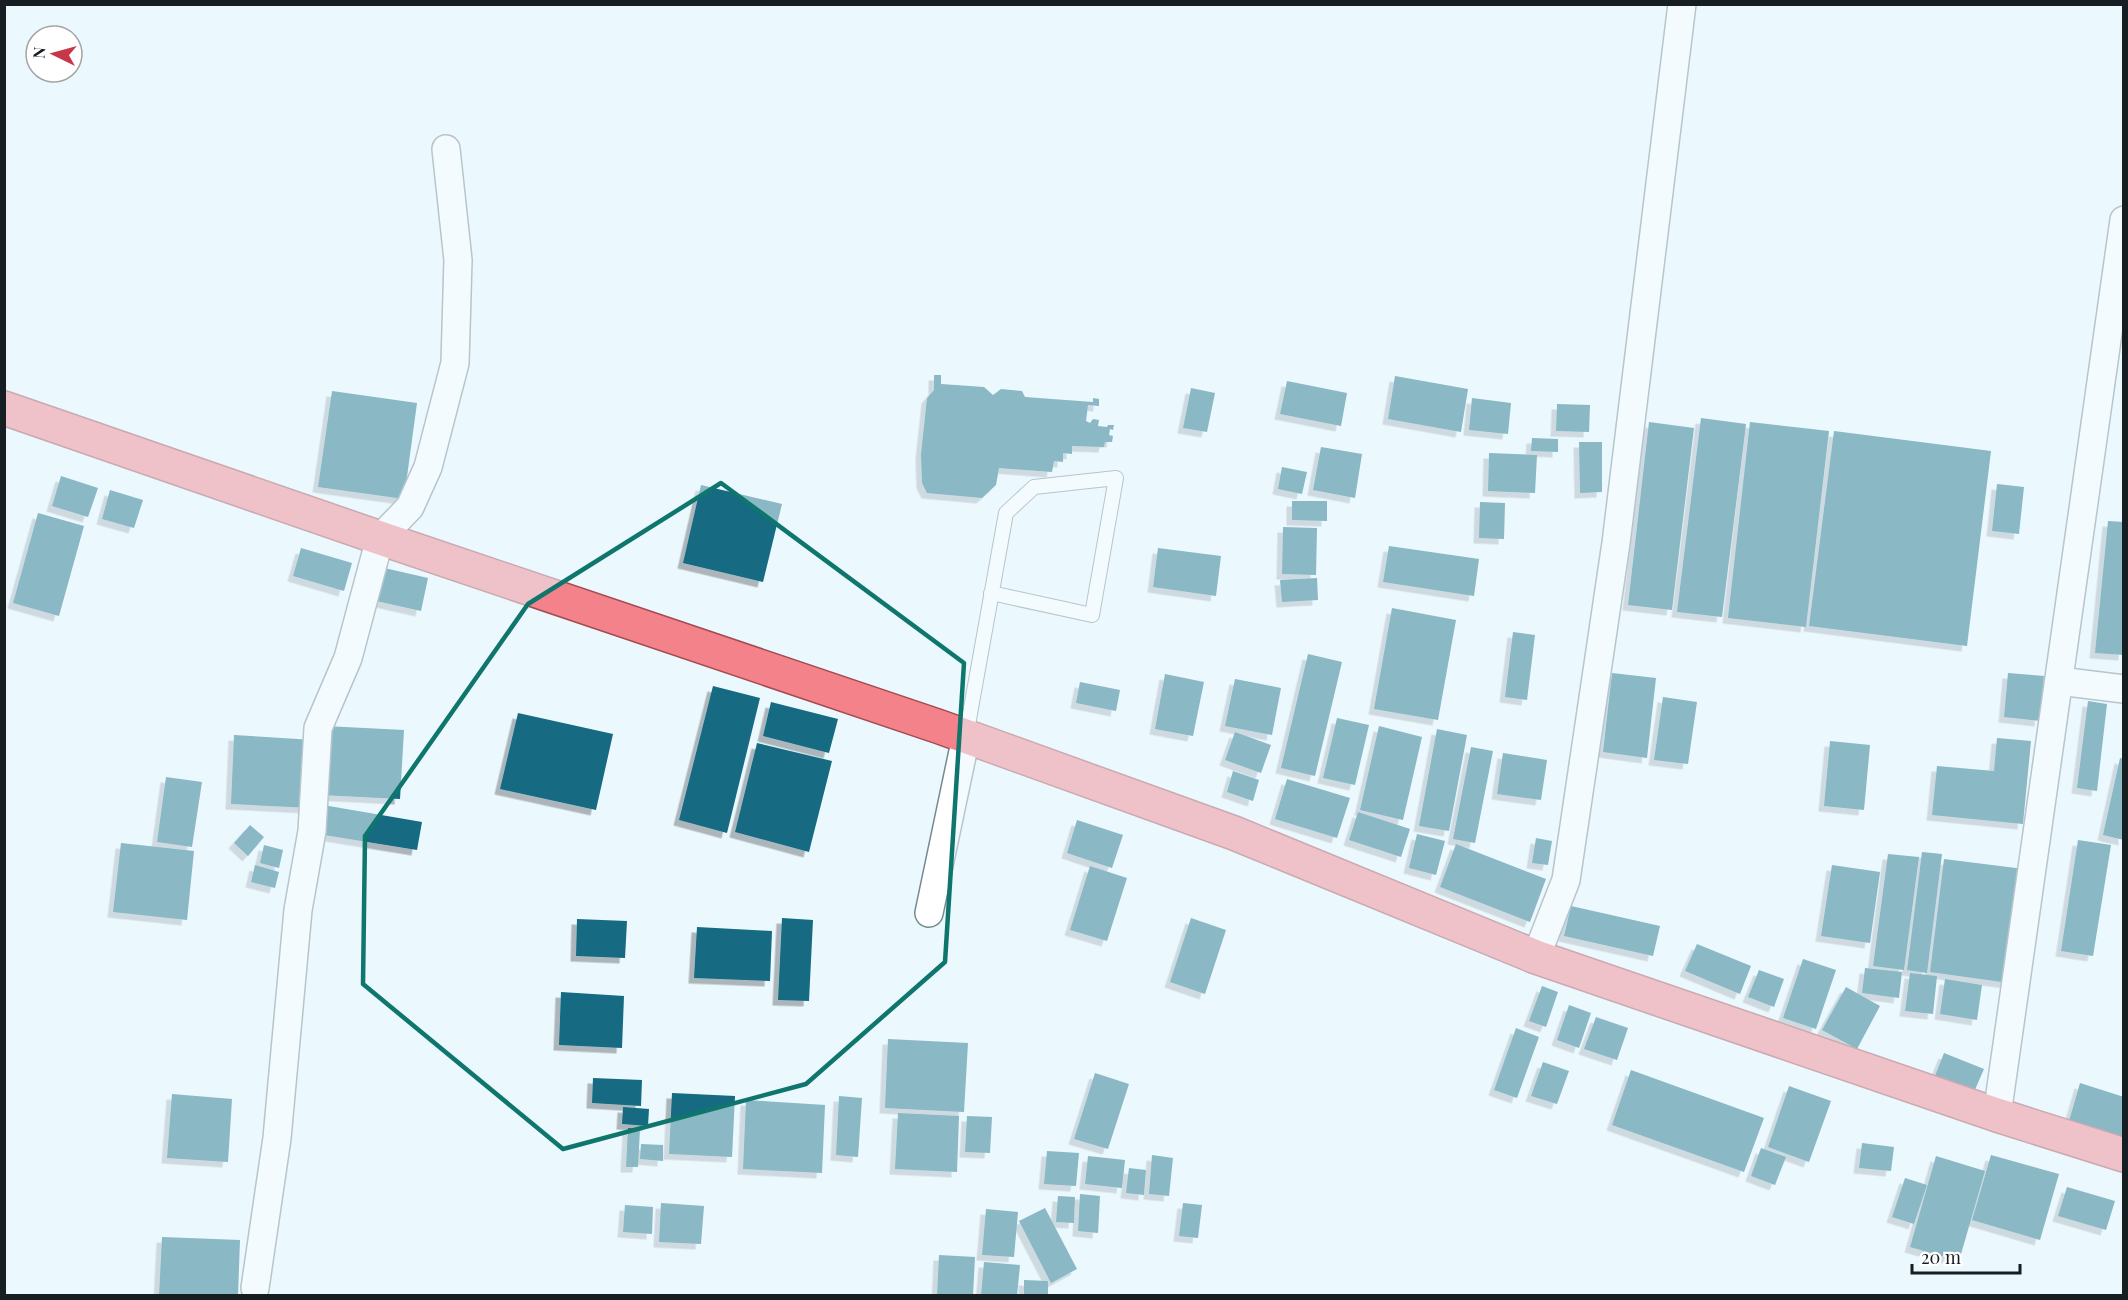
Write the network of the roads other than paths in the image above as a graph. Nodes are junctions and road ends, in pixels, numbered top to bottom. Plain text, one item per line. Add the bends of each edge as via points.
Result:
1 (1682, 4) edge
2 (446, 149) dead end
3 (2124, 220) edge
4 (4, 408) edge
5 (380, 538) junction
6 (991, 593) junction
7 (2059, 681) junction
8 (2124, 689) edge
9 (966, 737) junction
10 (929, 913) dead end
11 (1536, 957) junction
12 (1997, 1115) junction
13 (2124, 1155) edge
14 (255, 1288) dead end

1 - 11 street via 1616,543 1566,880
2 - 5 street via 458,260 455,363 428,466 410,507
3 - 7 street
4 - 5 highway
5 - 9 highway
5 - 14 street via 348,657 318,728 312,831 298,910 277,1138
6 - 6 lane via 1092,615 1116,478 1034,488 1005,513
6 - 9 lane
7 - 8 street
7 - 12 street
9 - 10 street
9 - 11 highway via 1234,833
11 - 12 highway
12 - 13 highway

